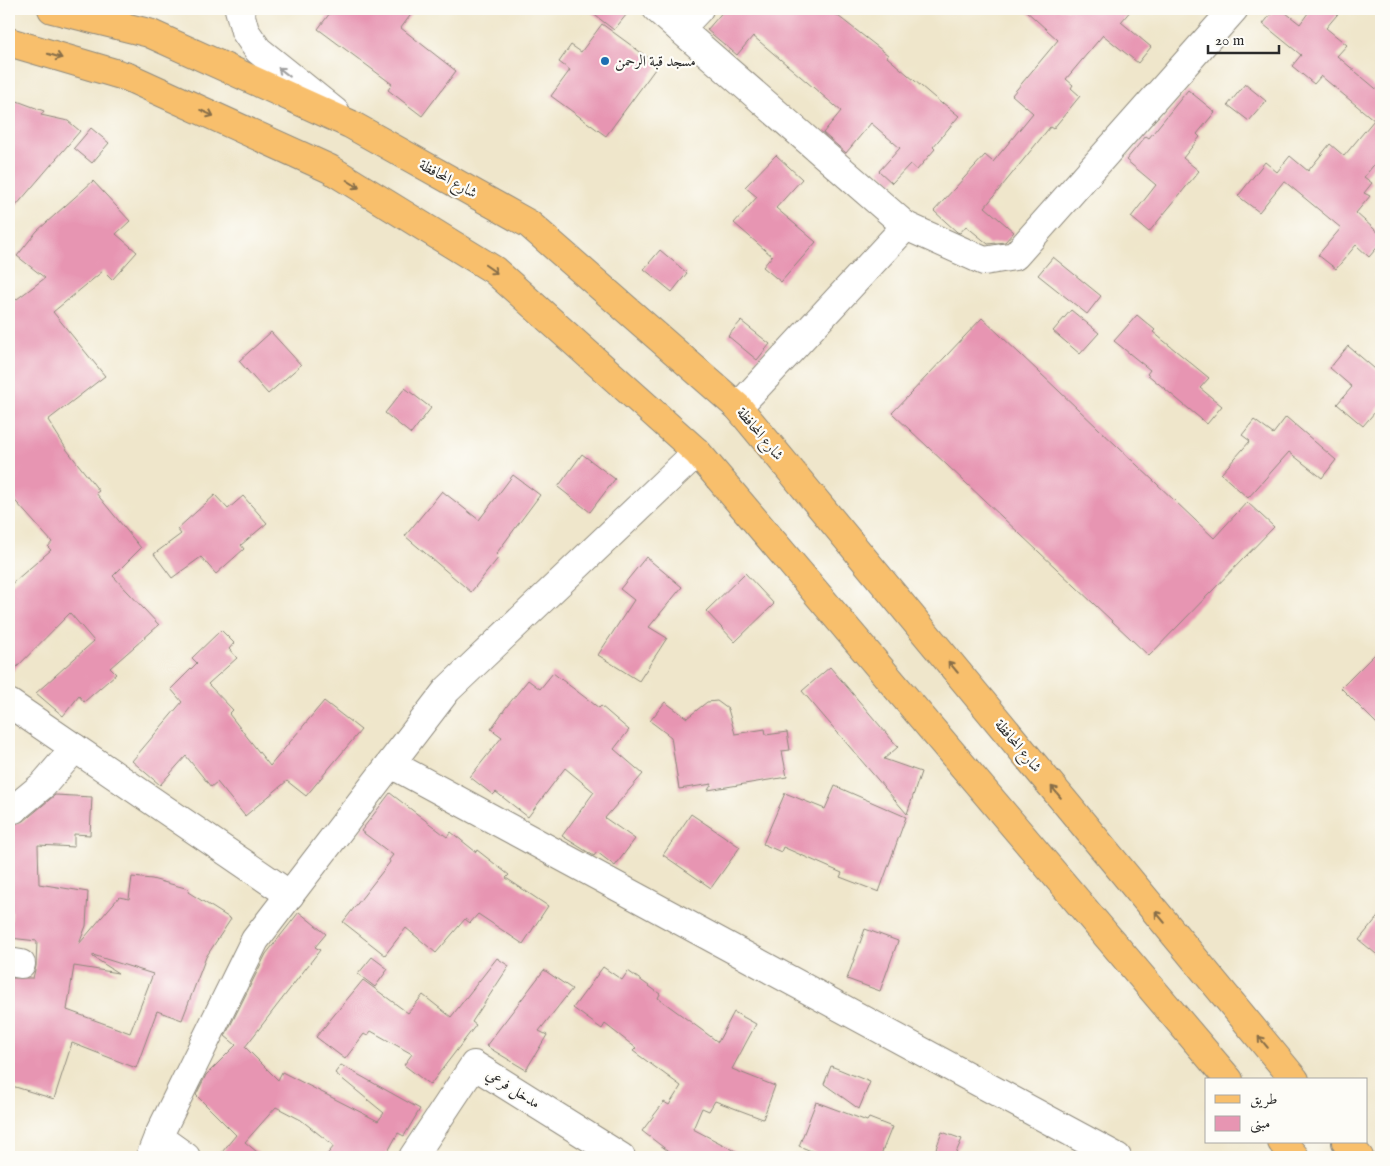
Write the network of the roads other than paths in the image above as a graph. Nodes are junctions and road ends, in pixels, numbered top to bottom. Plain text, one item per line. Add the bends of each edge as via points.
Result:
1 (52, 9) edge
2 (238, 9) edge
3 (657, 9) edge
4 (699, 9) edge
5 (1234, 9) edge
6 (680, 29) junction
7 (9, 42) edge
8 (350, 124) junction
9 (906, 226) junction
10 (738, 407) junction
11 (697, 452) junction
12 (9, 703) edge
13 (75, 748) junction
14 (391, 764) junction
15 (9, 809) edge
16 (290, 895) junction
17 (1227, 1078) edge
18 (1292, 1078) edge
19 (1348, 1144) edge
20 (154, 1147) edge
21 (1108, 1155) edge
22 (186, 1157) edge
23 (413, 1157) edge
24 (621, 1157) edge
25 (1359, 1157) edge

1 - 8 main road, شارع المحافظة via 148,33
8 -> 2 street via 258,50 245,31
3 - 6 street
4 - 6 street
5 - 9 street via 1015,256 984,261
6 - 9 street
7 -> 11 main road via 128,77 330,170 494,270
8 - 10 main road, شارع المحافظة via 529,224
9 - 10 street
18 -> 10 main road, شارع المحافظة
11 - 14 street via 448,690
11 - 17 main road
12 - 13 street
13 - 15 street via 43,785 14,809
13 - 16 street
14 - 16 street
14 - 21 street
16 - 20 street via 255,940
19 - 25 main road
20 - 22 street
23 - 24 street, مدخل فرعي via 474,1065

